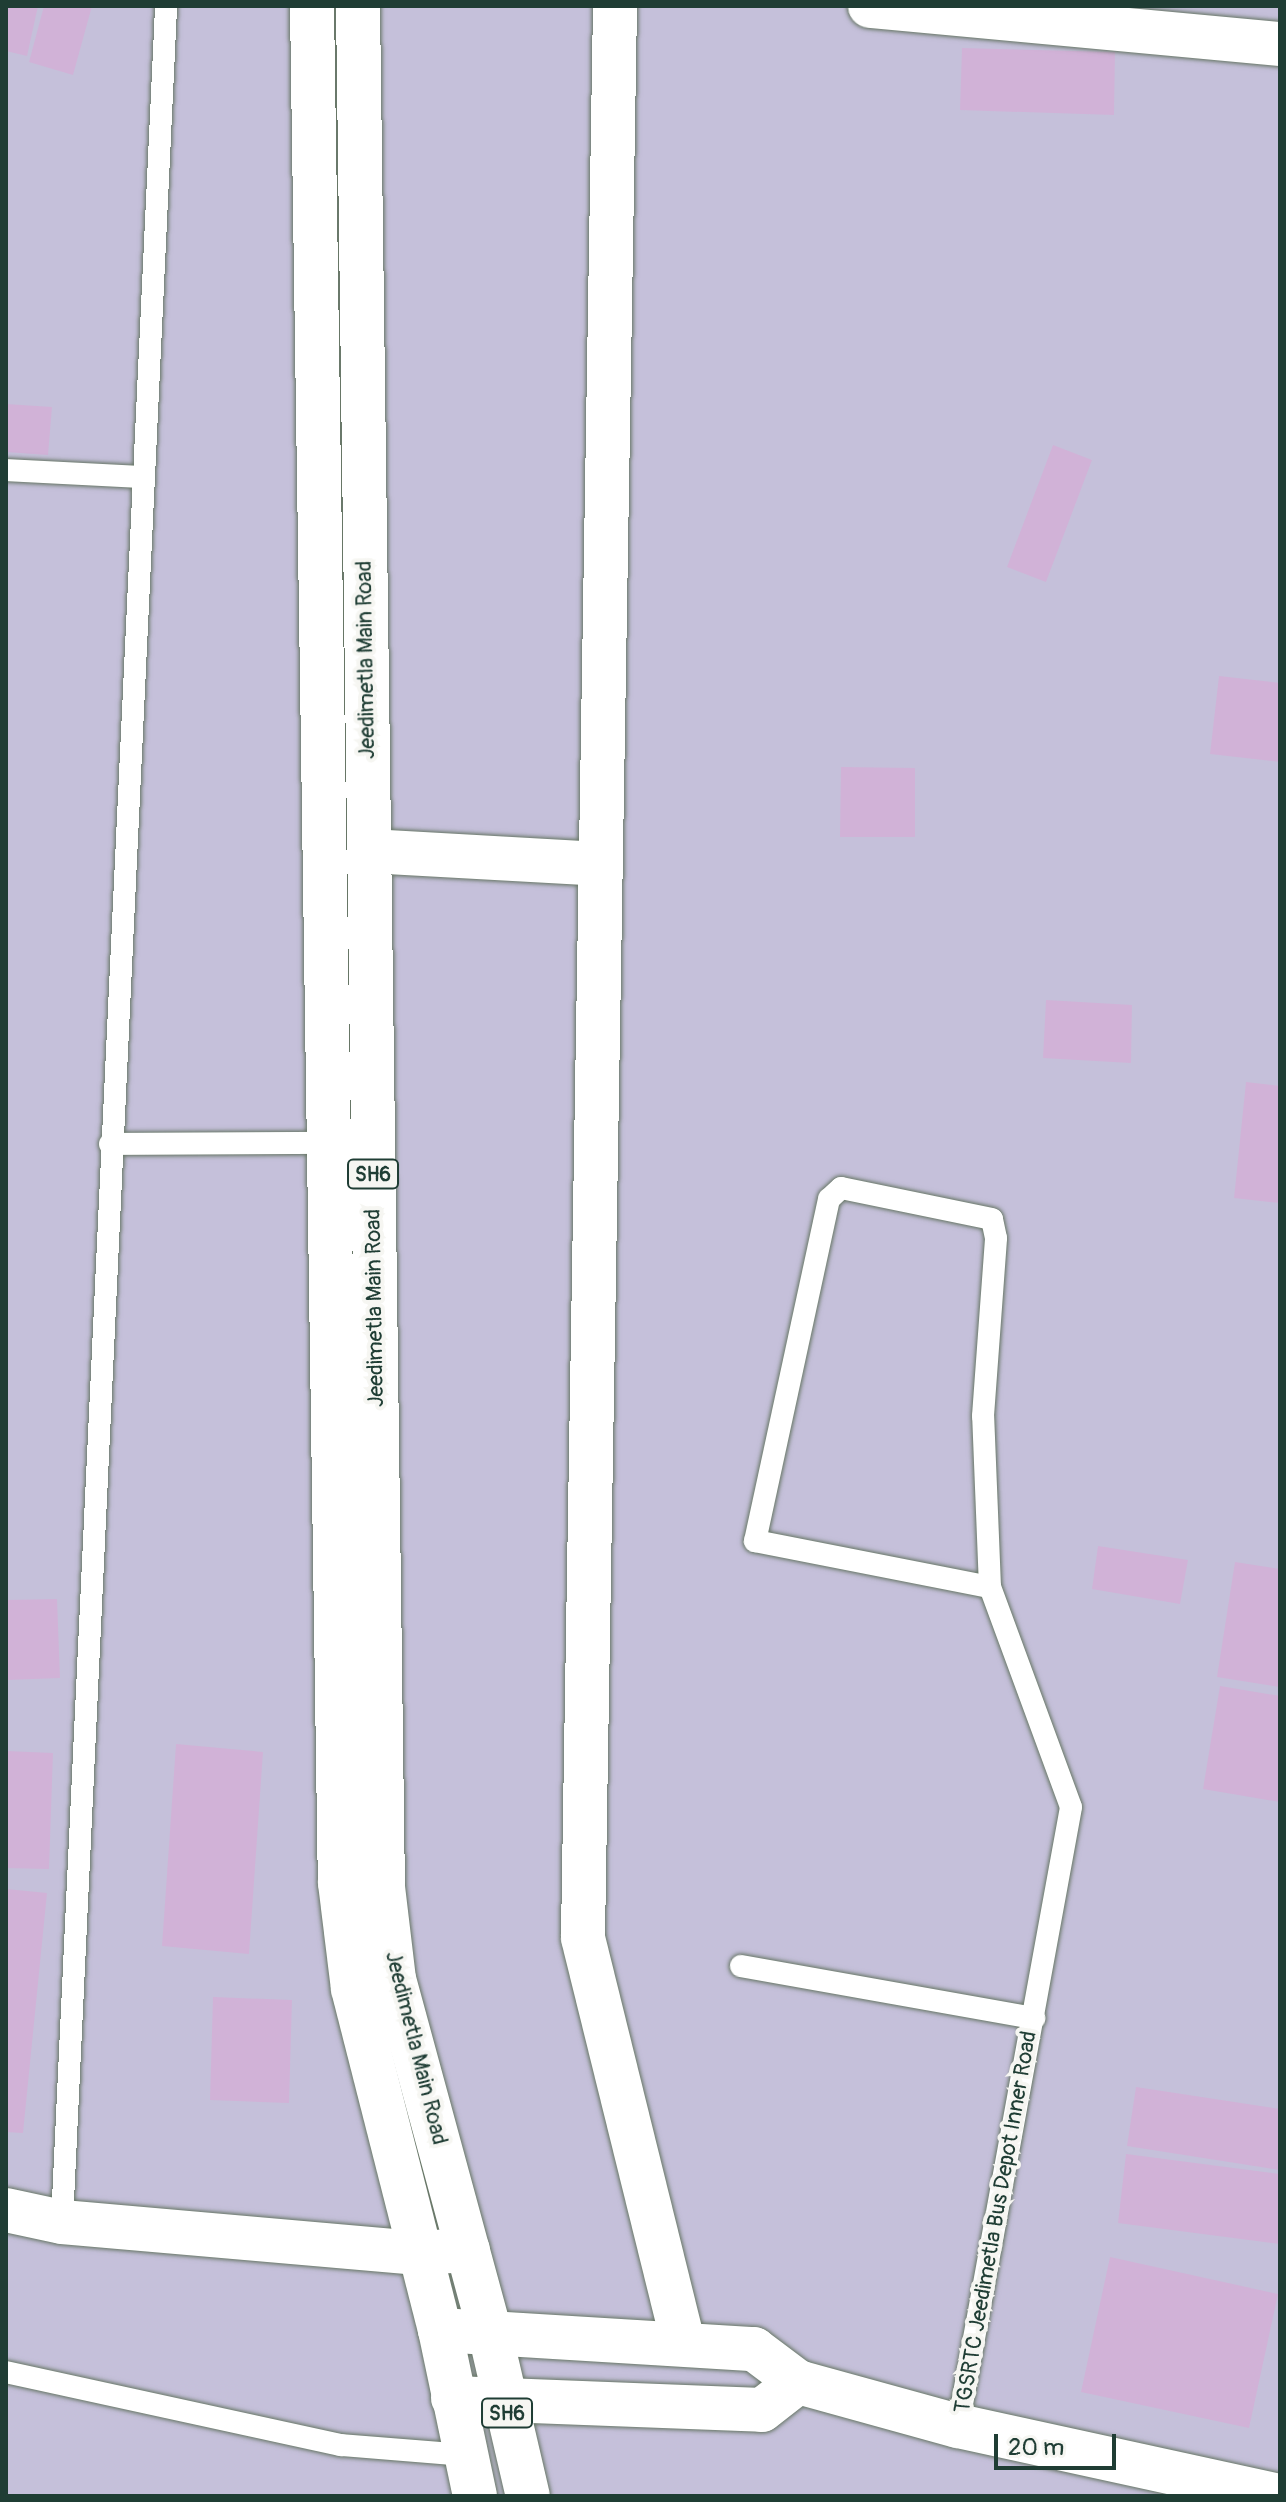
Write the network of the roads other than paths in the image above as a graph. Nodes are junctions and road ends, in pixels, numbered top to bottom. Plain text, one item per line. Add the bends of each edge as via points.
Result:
1 (166, 6) edge
2 (312, 6) edge
3 (358, 6) edge
4 (615, 6) edge
5 (870, 6) edge
6 (1280, 44) edge
7 (6, 470) edge
8 (140, 477) junction
9 (369, 851) junction
10 (600, 864) junction
11 (331, 1143) junction
12 (110, 1144) junction
13 (990, 1587) junction
14 (741, 1966) dead end
15 (1034, 2018) junction
16 (6, 2210) edge
17 (62, 2222) junction
18 (468, 2250) junction
19 (419, 2253) junction
20 (489, 2329) junction
21 (440, 2330) junction
22 (683, 2341) junction
23 (6, 2372) edge
24 (798, 2382) junction
25 (453, 2398) junction
26 (503, 2398) junction
27 (958, 2426) junction
28 (464, 2455) junction
29 (475, 2496) edge
30 (528, 2496) edge
31 (1279, 2496) edge

1 - 8 lane
2 - 11 main road, Jeedimetla Main Road / SH6
3 - 9 main road, Jeedimetla Main Road / SH6
4 - 10 main road
5 - 6 main road
7 - 8 lane
8 - 12 lane
9 - 10 main road
9 - 18 main road, Jeedimetla Main Road / SH6 via 383,1887 394,1979
10 - 22 main road via 583,1938
11 - 12 lane
11 - 19 main road, Jeedimetla Main Road / SH6 via 340,1883 353,1989
12 - 17 lane
13 - 13 lane, TGSRTC Jeedimetla Bus Depot Inner Road via 983,1416 996,1238 992,1219 841,1188 829,1199 755,1541
13 - 15 lane, TGSRTC Jeedimetla Bus Depot Inner Road via 1071,1807
14 - 15 lane, TGSRTC Jeedimetla Bus Depot Inner Road
15 - 27 lane, TGSRTC Jeedimetla Bus Depot Inner Road
16 - 17 main road
17 - 19 main road
18 - 19 main road
18 - 20 main road, Jeedimetla Main Road / SH6
19 - 21 main road, Jeedimetla Main Road / SH6
20 - 21 main road
20 - 22 main road
20 - 26 main road, Jeedimetla Main Road / SH6
21 - 25 main road, Jeedimetla Main Road / SH6
22 - 24 main road via 754,2349
23 - 28 lane via 341,2445
24 - 26 main road via 762,2410
24 - 27 main road
25 - 26 main road
25 - 28 main road, Jeedimetla Main Road / SH6
26 - 30 main road, Jeedimetla Main Road / SH6
27 - 31 main road
28 - 29 main road, Jeedimetla Main Road / SH6

